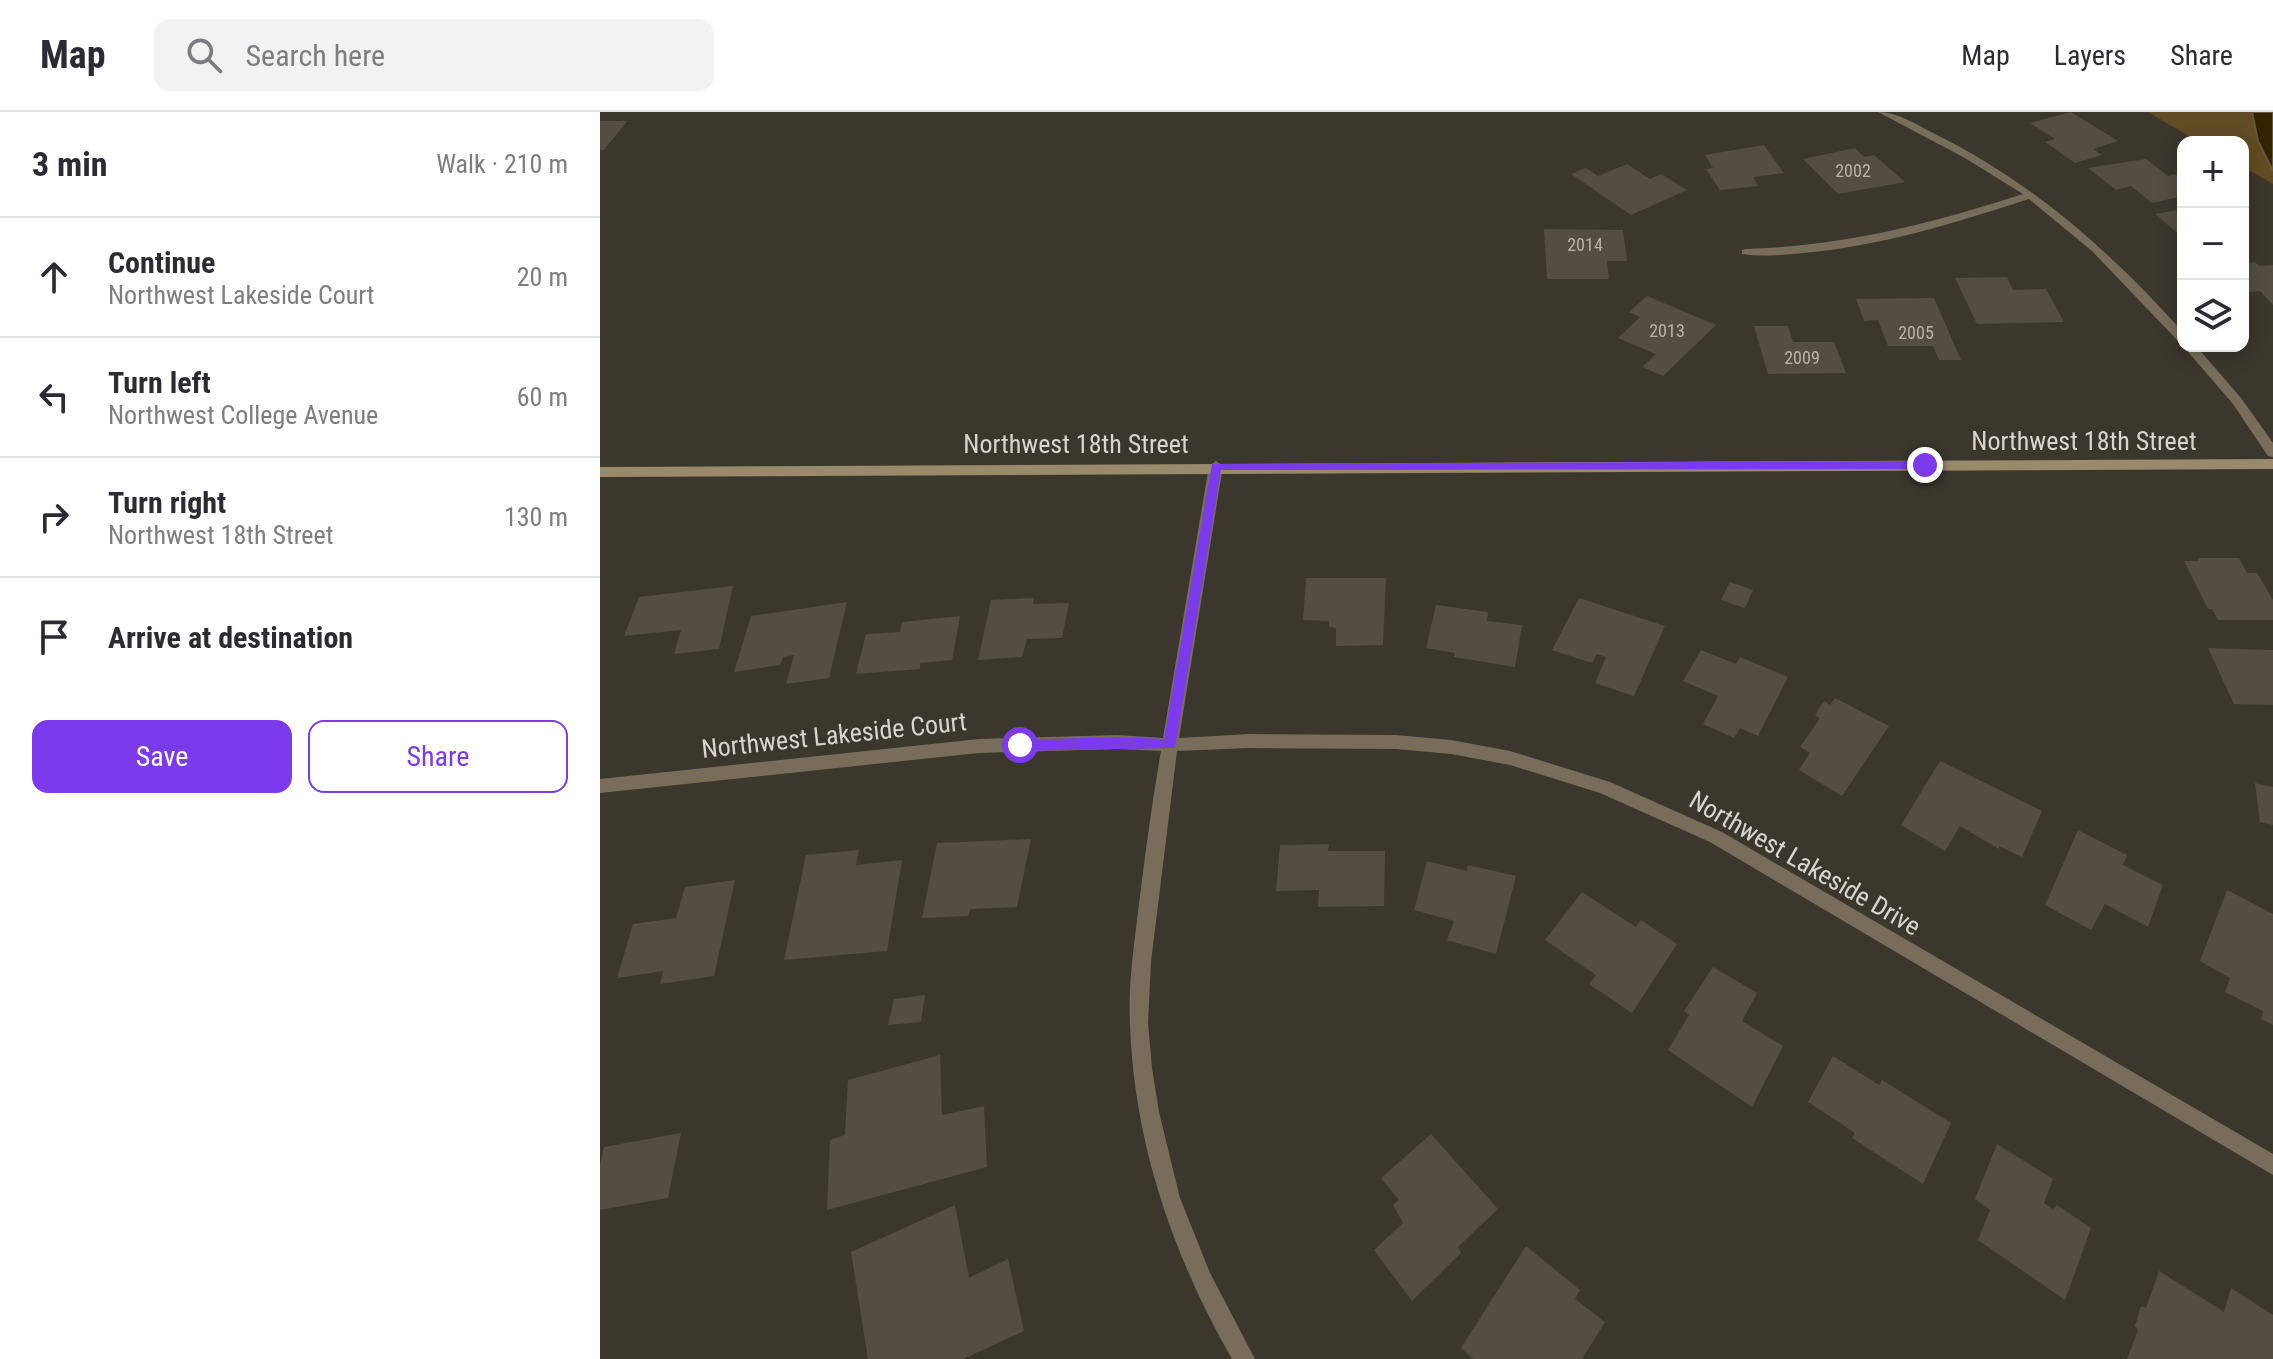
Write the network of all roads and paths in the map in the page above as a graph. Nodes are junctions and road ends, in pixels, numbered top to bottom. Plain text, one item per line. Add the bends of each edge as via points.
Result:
1 (1883, 112) edge
2 (2031, 195) junction
3 (1746, 252) dead end
4 (2177, 333) edge
5 (2194, 352) edge
6 (2273, 453) edge
7 (2273, 464) edge
8 (1216, 466) junction
9 (600, 472) edge
10 (1170, 745) junction
11 (600, 786) edge
12 (2273, 1165) edge
13 (1244, 1359) edge

1 - 2 street
2 - 3 street via 1903,236 1792,253
2 - 4 street via 2104,255
5 - 6 street
7 - 8 main road, Northwest 18th Street
8 - 9 main road, Northwest 18th Street
8 - 10 street
10 - 11 street, Northwest Lakeside Court via 979,746
10 - 12 street, Northwest Lakeside Drive via 1396,742 1451,747 1604,787 1757,860
10 - 13 street via 1143,951 1139,1020 1144,1083 1158,1159 1184,1244

